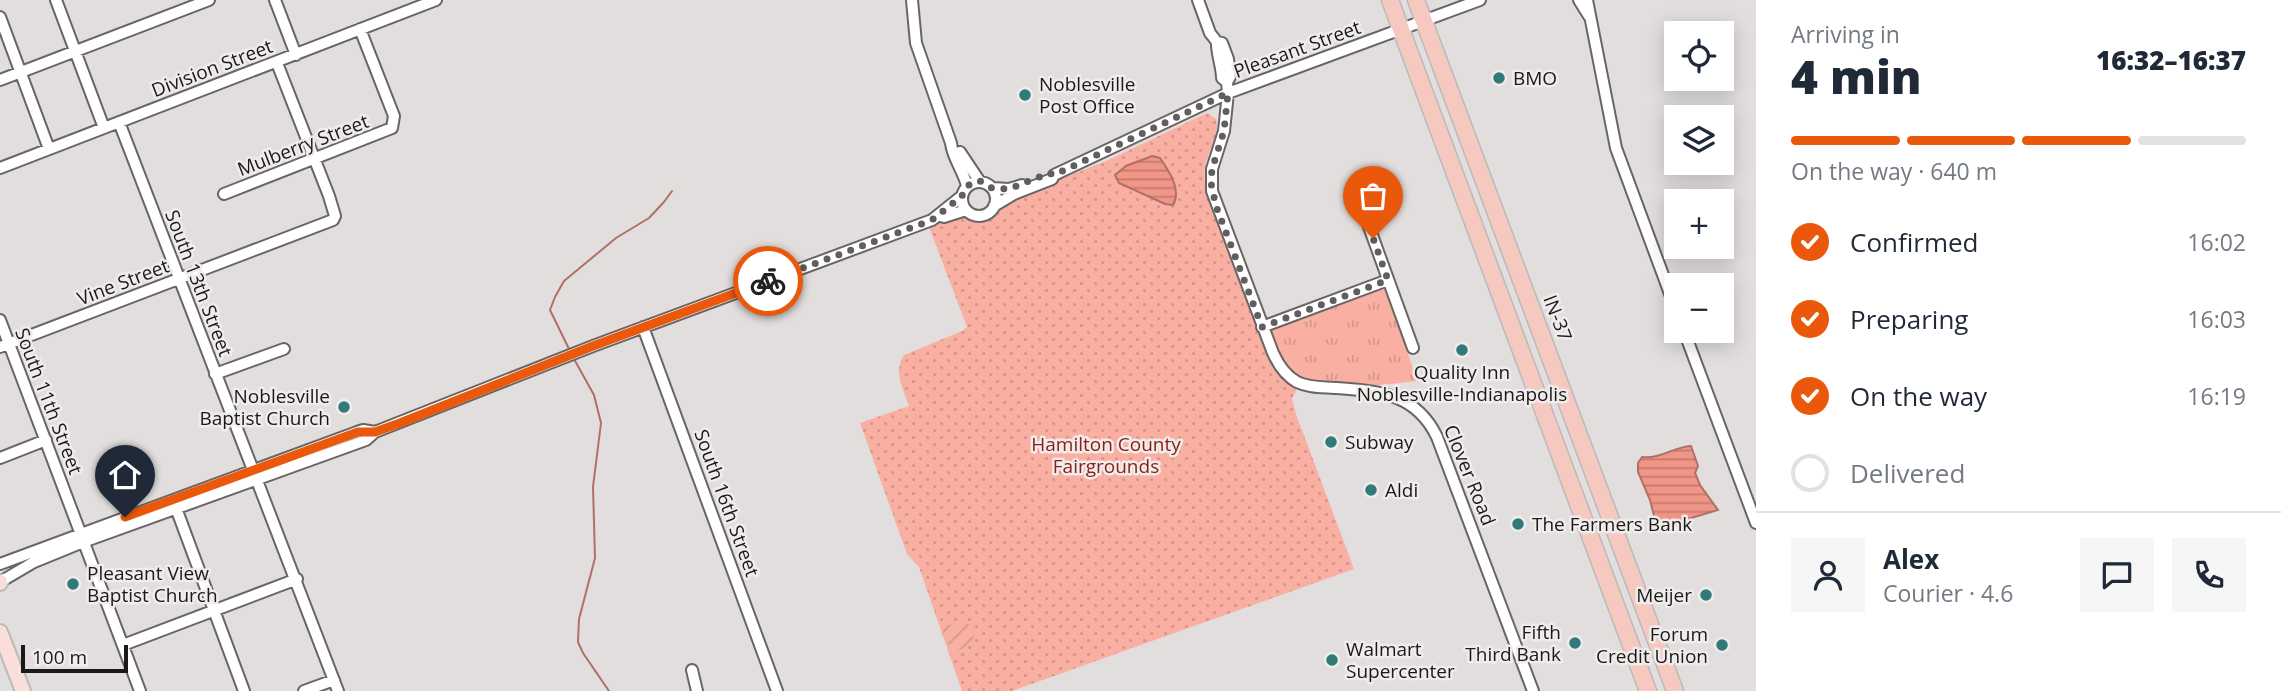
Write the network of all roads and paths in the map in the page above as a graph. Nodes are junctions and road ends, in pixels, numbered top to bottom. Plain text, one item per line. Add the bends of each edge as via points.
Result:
1 (56, 0) edge
2 (209, 0) edge
3 (275, 0) edge
4 (436, 0) edge
5 (912, 0) edge
6 (1198, 0) edge
7 (1390, 0) edge
8 (1416, 0) edge
9 (1480, 0) edge
10 (1579, 0) edge
11 (1587, 0) edge
12 (1589, 16) junction
13 (0, 17) edge
14 (1424, 21) junction
15 (360, 29) junction
16 (1401, 30) junction
17 (75, 51) junction
18 (296, 55) junction
19 (277, 62) junction
20 (20, 72) junction
21 (0, 80) edge
22 (1228, 88) junction
23 (119, 122) junction
24 (104, 128) junction
25 (951, 143) junction
26 (49, 149) junction
27 (314, 160) junction
28 (0, 168) edge
29 (1054, 175) junction
30 (980, 181) junction
31 (967, 186) junction
32 (992, 188) junction
33 (224, 194) dead end
34 (962, 196) junction
35 (994, 206) junction
36 (966, 211) junction
37 (1364, 213) dead end
38 (940, 216) junction
39 (1664, 278) edge
40 (178, 279) junction
41 (1388, 280) junction
42 (0, 320) edge
43 (643, 327) junction
44 (1262, 327) junction
45 (1688, 343) edge
46 (5, 345) edge
47 (1413, 348) dead end
48 (284, 349) dead end
49 (215, 374) junction
50 (46, 440) junction
51 (0, 458) edge
52 (256, 475) junction
53 (176, 508) junction
54 (1756, 523) edge
55 (81, 537) junction
56 (0, 564) edge
57 (297, 579) junction
58 (0, 582) edge
59 (214, 610) junction
60 (0, 632) edge
61 (123, 645) junction
62 (692, 670) dead end
63 (334, 680) junction
64 (23, 691) edge
65 (140, 691) edge
66 (244, 691) edge
67 (304, 691) edge
68 (338, 691) edge
69 (697, 691) edge
70 (777, 691) edge
71 (1533, 691) edge
72 (1648, 691) edge
73 (1675, 691) edge

1 - 17 street
2 - 17 street
3 - 18 street
4 - 15 street, Division Street
5 - 25 street via 916,43
6 - 22 street, Clover Road via 1210,33 1222,43 1228,59
7 - 16 highway
8 - 14 highway, IN-37
9 - 14 street, Pleasant Street
10 - 12 street
11 - 12 street
12 - 39 street via 1616,148
13 - 20 street
14 - 16 street, Pleasant Street
14 - 73 highway, IN-37
15 - 18 street, Division Street
15 - 27 street, Mulberry Street via 394,116 393,126
16 - 22 street, Pleasant Street
16 - 72 highway
17 - 20 street
17 - 24 street
18 - 19 street, Division Street
19 - 23 street, Division Street
19 - 27 street
20 - 21 street
20 - 26 street
22 - 29 street, Pleasant Street
22 - 44 street, Clover Road via 1224,131 1211,183
23 - 24 street, Division Street
23 - 40 street, South 13th Street
24 - 26 street, Division Street
25 - 30 street
25 - 31 street
26 - 28 street, Division Street
27 - 33 street, Mulberry Street
27 - 40 street, Vine Street via 335,218 330,223
29 - 32 street, Pleasant Street via 1009,189
29 - 35 street, Pleasant Street
30 - 31 street
30 - 32 street
31 - 34 street
32 - 35 street
34 - 36 street
34 - 38 street
35 - 36 street via 981,216
36 - 38 street
37 - 41 street
38 - 43 street
40 - 46 street, Vine Street
40 - 49 street, South 13th Street
41 - 44 street
41 - 47 street
42 - 46 street, South 11th Street
43 - 52 street via 375,432 366,440
43 - 70 street, South 16th Street
44 - 71 street, Clover Road via 1277,361 1298,382 1391,395 1405,400 1429,423
45 - 54 street
46 - 50 street, South 11th Street
48 - 49 street
49 - 52 street, South 13th Street
50 - 51 street
50 - 55 street, South 11th Street
52 - 53 street
52 - 55 street
52 - 57 street, South 13th Street
53 - 55 street
53 - 59 street
55 - 56 street
55 - 58 street
55 - 61 street, South 11th Street
57 - 59 street
57 - 63 street, South 13th Street
59 - 61 street
59 - 66 street
60 - 64 main road
61 - 65 street, South 11th Street
62 - 69 street
63 - 67 street
63 - 68 street, South 13th Street

